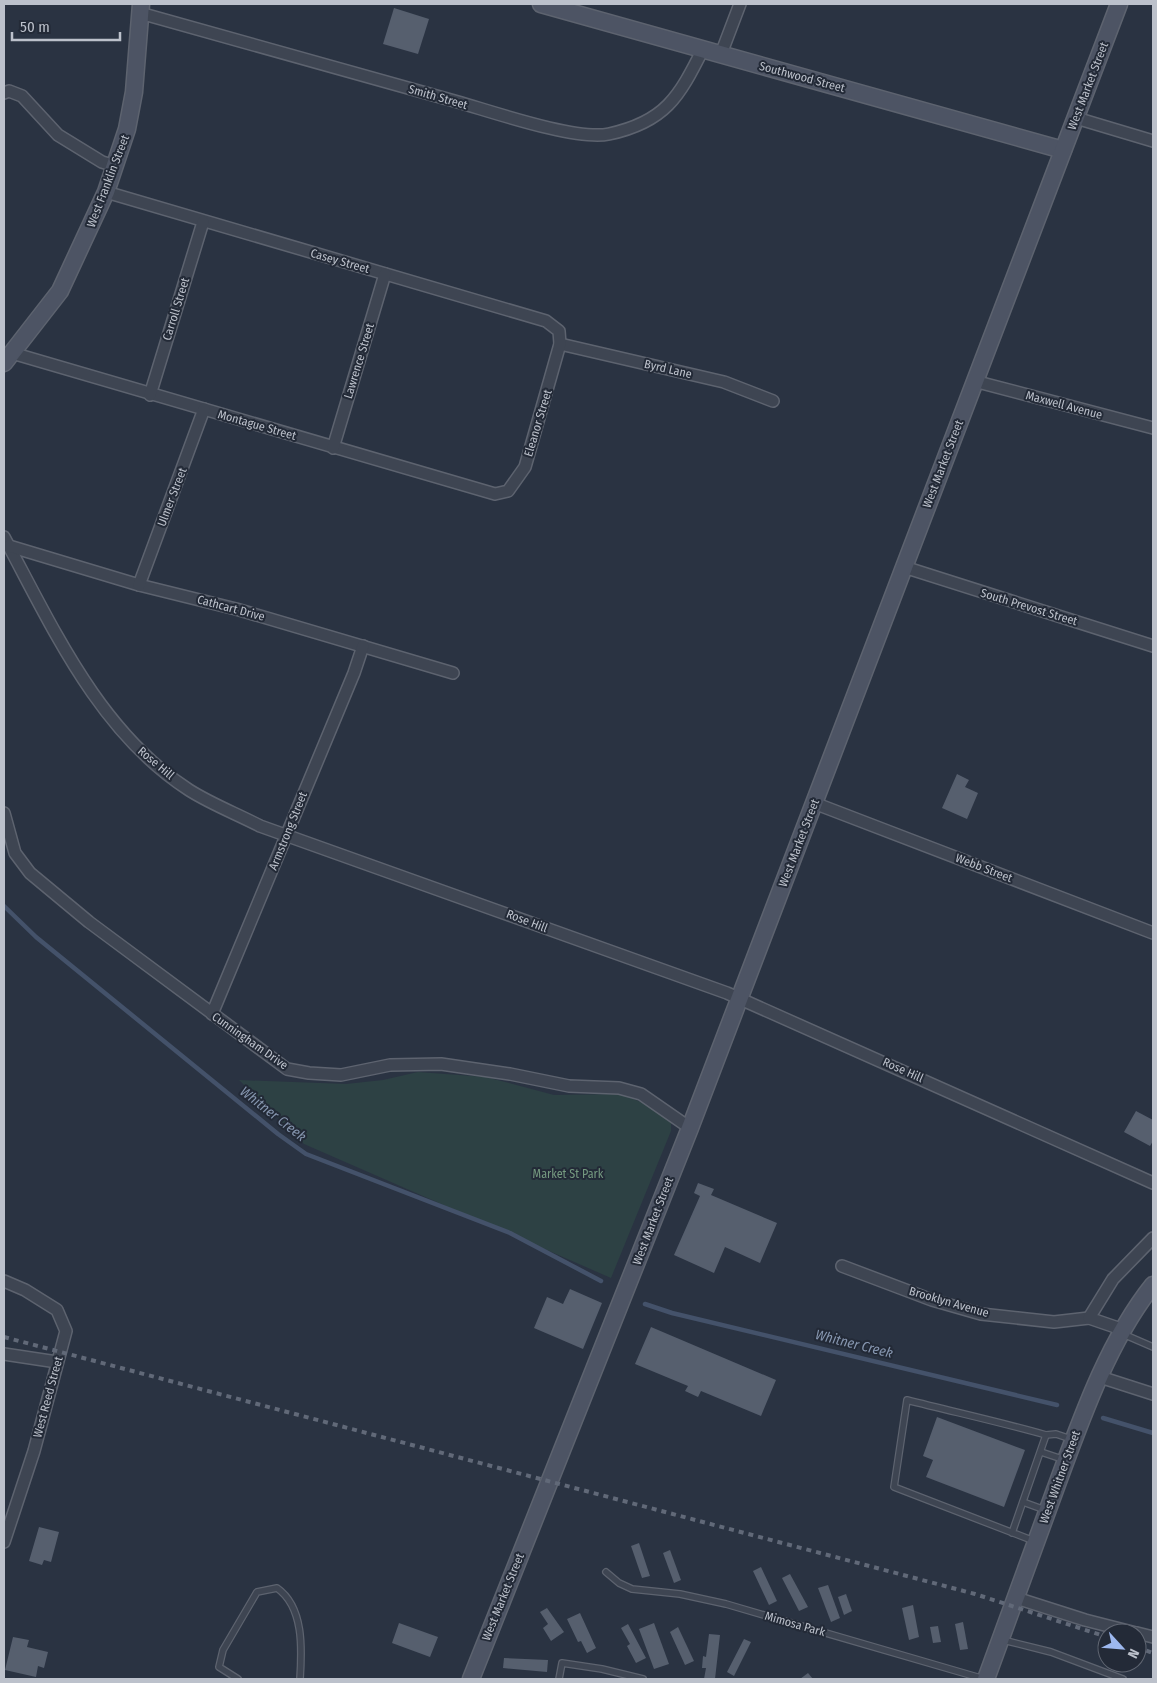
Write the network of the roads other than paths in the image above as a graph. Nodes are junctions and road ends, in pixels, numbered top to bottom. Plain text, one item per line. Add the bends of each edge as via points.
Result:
1 (541, 4) edge
2 (740, 4) edge
3 (1120, 4) edge
4 (140, 9) edge
5 (703, 49) junction
6 (721, 54) junction
7 (4, 93) edge
8 (1076, 118) junction
9 (1153, 142) edge
10 (1063, 150) junction
11 (115, 166) junction
12 (106, 192) junction
13 (203, 222) junction
14 (385, 274) junction
15 (560, 344) junction
16 (8, 358) edge
17 (974, 381) junction
18 (150, 395) junction
19 (774, 401) dead end
20 (204, 410) junction
21 (1153, 428) edge
22 (333, 448) junction
23 (502, 493) joint
24 (6, 542) edge
25 (904, 567) junction
26 (139, 585) junction
27 (363, 646) junction
28 (1153, 646) edge
29 (453, 673) dead end
30 (814, 803) junction
31 (4, 813) edge
32 (287, 836) junction
33 (1153, 933) edge
34 (739, 998) junction
35 (212, 1014) junction
36 (690, 1128) junction
37 (1153, 1183) edge
38 (1153, 1238) edge
39 (842, 1266) dead end
40 (4, 1281) edge
41 (1153, 1285) edge
42 (1089, 1318) junction
43 (1123, 1332) junction
44 (1153, 1347) edge
45 (4, 1354) edge
46 (57, 1362) junction
47 (1100, 1377) junction
48 (1153, 1394) edge
49 (1046, 1435) junction
50 (1073, 1439) junction
51 (1041, 1452) junction
52 (1066, 1460) junction
53 (1023, 1502) junction
54 (1048, 1511) junction
55 (1012, 1533) junction
56 (1036, 1541) junction
57 (4, 1542) edge
58 (606, 1572) dead end
59 (1016, 1598) junction
60 (1097, 1623) edge
61 (1001, 1640) junction
62 (238, 1679) edge
63 (300, 1679) edge
64 (471, 1679) edge
65 (559, 1679) edge
66 (643, 1679) edge
67 (986, 1679) edge
68 (1123, 1679) edge

1 - 5 street, Southwood Street
2 - 6 street
3 - 8 street, West Market Street
4 - 5 street, Smith Street via 495,113 578,134 608,134 642,124 667,108 686,83
4 - 11 street, West Franklin Street via 134,92 128,129
5 - 6 street, Southwood Street
6 - 10 street, Southwood Street
7 - 11 street via 9,91 22,96 58,135 102,162
8 - 9 street
8 - 10 street, West Market Street
10 - 17 street, West Market Street
11 - 12 street, West Franklin Street
12 - 13 street, Casey Street
12 - 16 street, West Franklin Street via 60,291
13 - 14 street, Casey Street
13 - 18 street, Carroll Street
14 - 15 street, Casey Street via 546,321 559,331
14 - 22 street, Lawrence Street
15 - 19 street, Byrd Lane via 724,382
15 - 23 street, Eleanor Street via 525,467 508,491
16 - 18 street, Montague Street
17 - 21 street, Maxwell Avenue
17 - 25 street, West Market Street
18 - 20 street, Montague Street
20 - 22 street, Montague Street
20 - 26 street, Ulmer Street
22 - 23 street, Montague Street via 494,494
24 - 26 street, Cathcart Drive
24 - 32 street, Rose Hill via 85,682 116,725 147,758 189,790
25 - 28 street, South Prevost Street
25 - 30 street, West Market Street
26 - 27 street, Cathcart Drive
27 - 29 street, Cathcart Drive
27 - 32 street, Armstrong Street
30 - 33 street, Webb Street
30 - 34 street, West Market Street
31 - 35 street, Cunningham Drive via 15,853 30,873 89,922
32 - 34 street, Rose Hill
32 - 35 street, Armstrong Street
34 - 36 street, West Market Street
34 - 37 street, Rose Hill
35 - 36 street, Cunningham Drive via 287,1069 309,1074 341,1075 390,1065 441,1064 569,1086 619,1088 641,1094
36 - 64 street, West Market Street
38 - 42 street via 1114,1279
39 - 42 street, Brooklyn Avenue via 932,1300 981,1314 1054,1322
40 - 46 street, West Reed Street via 57,1310 66,1331
41 - 43 street, West Whitner Street
42 - 43 street
43 - 44 lane
43 - 47 street, West Whitner Street
45 - 46 street
46 - 57 street, West Reed Street via 34,1450
47 - 48 street
47 - 50 street, West Whitner Street
49 - 50 lane
49 - 51 lane
49 - 55 lane via 907,1400 894,1487
50 - 52 street, West Whitner Street
51 - 52 lane
51 - 53 lane
52 - 54 street, West Whitner Street
53 - 54 lane
53 - 55 lane
54 - 56 street, West Whitner Street
55 - 56 lane
56 - 59 street, West Whitner Street
58 - 67 lane, Mimosa Park via 632,1590 680,1594 726,1604
59 - 60 street
59 - 61 street, West Whitner Street
61 - 67 street, West Whitner Street
61 - 68 lane via 1051,1652
62 - 63 lane via 218,1667 223,1650 257,1592 277,1588 286,1594 296,1614 302,1653
65 - 66 lane via 562,1663

